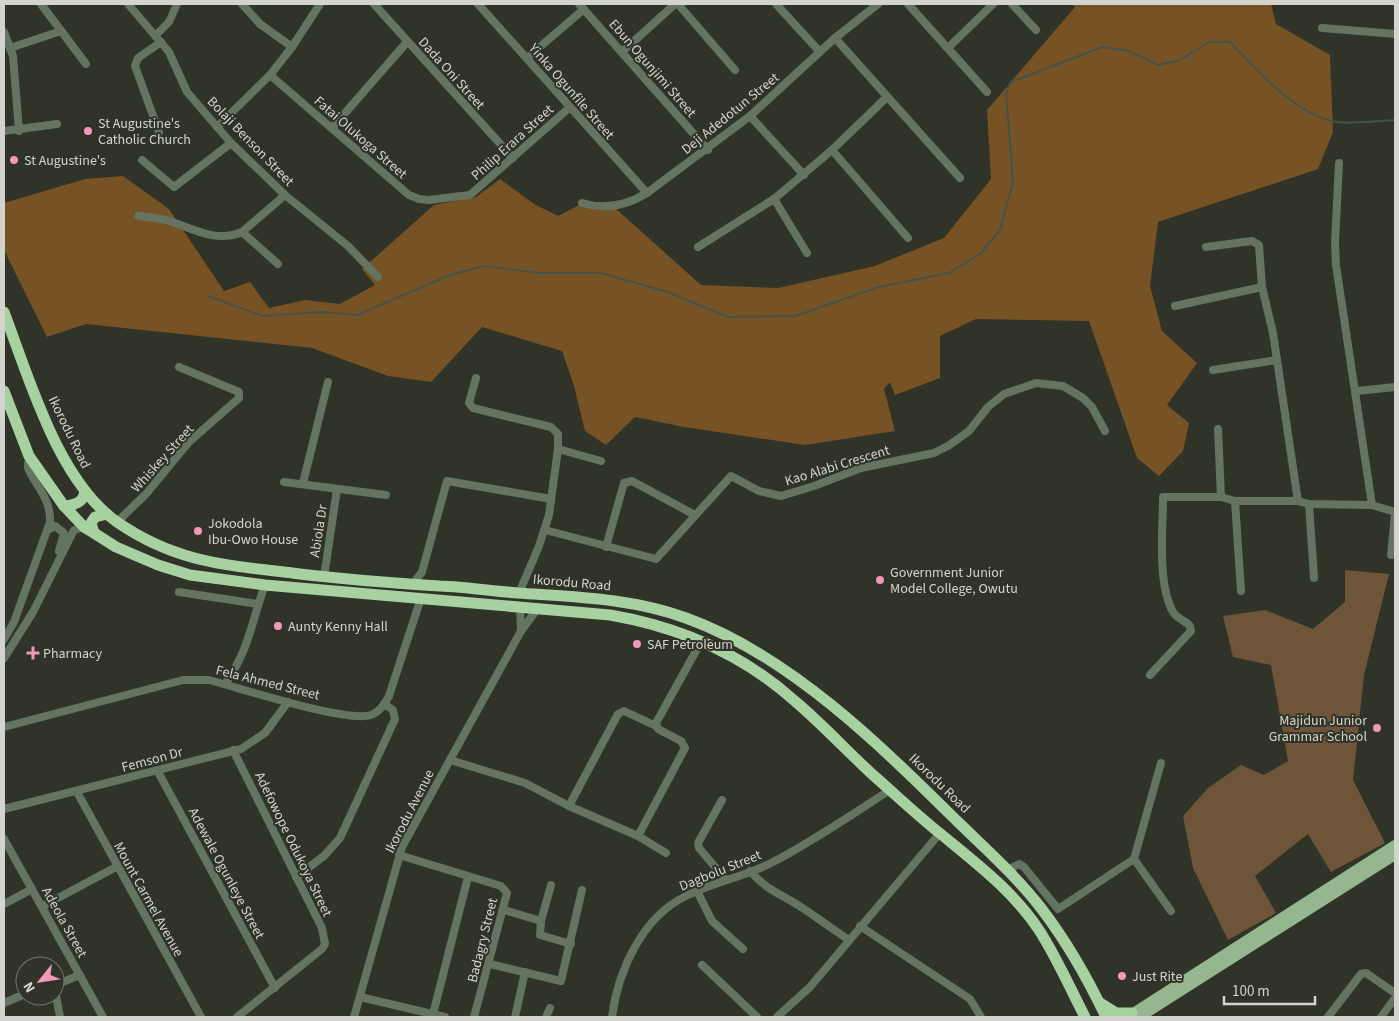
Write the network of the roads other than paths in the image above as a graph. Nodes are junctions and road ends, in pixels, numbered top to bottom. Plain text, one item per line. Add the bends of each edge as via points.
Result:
1 (41, 4) edge
2 (128, 4) edge
3 (177, 4) edge
4 (242, 4) edge
5 (320, 4) edge
6 (374, 4) edge
7 (478, 4) edge
8 (677, 4) edge
9 (776, 4) edge
10 (878, 4) edge
11 (908, 4) edge
12 (993, 4) edge
13 (1012, 4) edge
14 (581, 7) edge
15 (1322, 28) dead end
16 (1036, 30) dead end
17 (61, 31) junction
18 (4, 32) edge
19 (1395, 34) edge
20 (835, 38) junction
21 (159, 39) junction
22 (407, 42) junction
23 (292, 47) junction
24 (10, 48) junction
25 (948, 48) junction
26 (622, 52) junction
27 (820, 52) junction
28 (526, 58) junction
29 (86, 64) dead end
30 (735, 70) dead end
31 (270, 76) junction
32 (987, 92) dead end
33 (888, 98) junction
34 (570, 108) junction
35 (750, 116) junction
36 (57, 124) dead end
37 (217, 126) junction
38 (332, 128) junction
39 (4, 131) edge
40 (19, 131) junction
41 (159, 132) dead end
42 (231, 143) junction
43 (708, 150) junction
44 (832, 150) junction
45 (512, 158) junction
46 (142, 160) dead end
47 (1339, 163) dead end
48 (804, 175) junction
49 (960, 178) dead end
50 (647, 193) junction
51 (285, 195) junction
52 (442, 199) joint
53 (774, 199) junction
54 (582, 203) dead end
55 (138, 216) dead end
56 (242, 232) junction
57 (908, 238) dead end
58 (698, 247) dead end
59 (1206, 247) dead end
60 (807, 253) dead end
61 (278, 264) dead end
62 (378, 277) dead end
63 (1262, 287) junction
64 (1175, 306) dead end
65 (4, 312) edge
66 (1277, 360) junction
67 (179, 367) dead end
68 (1213, 370) dead end
69 (476, 378) dead end
70 (328, 382) dead end
71 (1395, 387) edge
72 (4, 391) edge
73 (1357, 391) junction
74 (1218, 429) dead end
75 (1105, 431) dead end
76 (558, 449) junction
77 (31, 460) junction
78 (601, 461) dead end
79 (284, 482) dead end
80 (303, 484) junction
81 (337, 490) junction
82 (85, 492) junction
83 (386, 495) dead end
84 (1221, 497) junction
85 (551, 499) junction
86 (1235, 501) junction
87 (1298, 501) junction
88 (1309, 504) junction
89 (1372, 505) junction
90 (64, 506) junction
91 (107, 514) junction
92 (1395, 514) edge
93 (695, 515) junction
94 (117, 522) junction
95 (84, 526) junction
96 (48, 530) junction
97 (545, 530) junction
98 (94, 533) junction
99 (606, 547) junction
100 (1391, 555) dead end
101 (324, 577) junction
102 (1314, 578) dead end
103 (413, 584) junction
104 (265, 585) junction
105 (46, 586) junction
106 (1241, 591) dead end
107 (179, 592) dead end
108 (519, 593) junction
109 (421, 598) junction
110 (258, 604) junction
111 (520, 606) junction
112 (538, 608) junction
113 (521, 631) junction
114 (4, 639) edge
115 (702, 640) junction
116 (4, 658) edge
117 (1150, 675) dead end
118 (225, 684) junction
119 (288, 702) junction
120 (384, 704) junction
121 (656, 726) junction
122 (4, 727) edge
123 (234, 750) junction
124 (450, 760) junction
125 (1161, 763) dead end
126 (157, 770) junction
127 (890, 790) junction
128 (77, 792) junction
129 (722, 800) dead end
130 (568, 806) junction
131 (4, 809) edge
132 (940, 834) junction
133 (638, 836) junction
134 (4, 839) edge
135 (1395, 845) edge
136 (666, 853) dead end
137 (1395, 854) edge
138 (399, 855) junction
139 (1134, 860) junction
140 (116, 867) junction
141 (1008, 870) junction
142 (750, 871) junction
143 (296, 877) junction
144 (468, 877) junction
145 (726, 880) junction
146 (551, 885) dead end
147 (32, 889) junction
148 (582, 890) dead end
149 (697, 891) junction
150 (4, 904) edge
151 (43, 906) junction
152 (504, 910) junction
153 (1171, 910) dead end
154 (541, 922) junction
155 (860, 926) junction
156 (849, 940) junction
157 (571, 944) junction
158 (743, 949) dead end
159 (490, 964) junction
160 (702, 965) dead end
161 (525, 972) junction
162 (80, 975) junction
163 (65, 981) edge
164 (275, 988) junction
165 (1395, 993) edge
166 (360, 996) junction
167 (1395, 998) edge
168 (1098, 1001) junction
169 (550, 1008) dead end
170 (433, 1014) junction
171 (1133, 1016) edge
172 (103, 1017) edge
173 (201, 1017) edge
174 (238, 1017) edge
175 (354, 1017) edge
176 (445, 1017) edge
177 (474, 1017) edge
178 (515, 1017) edge
179 (546, 1017) edge
180 (612, 1017) edge
181 (757, 1017) edge
182 (777, 1017) edge
183 (981, 1017) edge
184 (1085, 1017) edge
185 (1106, 1017) edge
186 (1328, 1017) edge
187 (1381, 1017) edge

1 - 17 street
2 - 21 street, Bolaji Benson Street
3 - 21 street
4 - 23 street via 260,24
5 - 23 street
6 - 22 street, Dada Oni Street
7 - 28 street, Yinka Ogunfile Street
8 - 26 street
8 - 30 street
9 - 27 street
10 - 20 street, Deji Adedotun Street
11 - 25 street
12 - 25 street
13 - 16 street
14 - 26 street, Ebun Ogunjimi Street
14 - 28 street
15 - 19 street
17 - 24 street
17 - 29 street
18 - 24 street
20 - 27 street, Deji Adedotun Street
20 - 33 street
21 - 37 street, Bolaji Benson Street via 187,92
21 - 41 street via 138,58 135,66
22 - 38 street
22 - 45 street, Dada Oni Street
23 - 31 street
24 - 40 street
25 - 32 street
26 - 43 street, Ebun Ogunjimi Street
27 - 35 street, Deji Adedotun Street
28 - 34 street, Yinka Ogunfile Street
31 - 37 street
31 - 38 street, Fatai Olukoga Street
33 - 44 street
33 - 49 street
34 - 45 street, Philip Erara Street
34 - 50 street, Yinka Ogunfile Street
35 - 43 street, Deji Adedotun Street
35 - 48 street
36 - 40 street
37 - 42 street, Bolaji Benson Street
38 - 52 street, Fatai Olukoga Street via 409,195 419,200
39 - 40 street
42 - 46 street via 174,187 170,187
42 - 51 street, Bolaji Benson Street
43 - 50 street, Deji Adedotun Street
44 - 48 street
44 - 57 street
45 - 52 street, Philip Erara Street via 470,195
47 - 73 street via 1336,265
48 - 53 street
50 - 54 street, Deji Adedotun Street via 608,208
51 - 56 street
51 - 62 street, Bolaji Benson Street via 348,246
53 - 58 street
53 - 60 street
55 - 56 street via 224,237
56 - 61 street
59 - 63 street via 1259,244
63 - 64 street
63 - 66 street
65 - 82 highway, Ikorodu Road via 57,446
66 - 68 street
66 - 87 street
67 - 94 street, Whiskey Street via 239,392 239,398 189,442 146,494
69 - 76 street via 470,406 551,427 558,434
70 - 80 street
71 - 73 street
72 - 77 highway, Ikorodu Road
73 - 89 street
74 - 84 street
75 - 93 street, Kao Alabi Crescent via 1092,407 1072,391 1055,384 1028,384 999,397 976,425 941,451 861,468 781,496 759,491 731,476
76 - 78 street
76 - 85 street
77 - 90 highway, Ikorodu Road
77 - 96 street via 28,468 51,510
79 - 80 street
80 - 81 street
81 - 83 street
81 - 101 street, Abiola Dr
82 - 90 highway via 80,502
82 - 91 highway, Ikorodu Road
84 - 86 street
84 - 117 street via 1162,497 1167,593 1173,612 1190,626 1191,631
85 - 97 street
85 - 103 street via 447,481 422,572
86 - 87 street
86 - 106 street
87 - 88 street
88 - 89 street
88 - 102 street
89 - 92 street
90 - 95 highway, Ikorodu Road
91 - 94 highway, Ikorodu Road
91 - 98 highway via 94,517 91,523
92 - 100 street
93 - 99 street, Kao Alabi Crescent via 656,559
93 - 99 street via 632,481 624,483
94 - 101 highway, Ikorodu Road via 152,542 196,560
95 - 98 highway, Ikorodu Road
95 - 105 street via 74,530
96 - 105 street via 55,526 64,536
96 - 114 street via 14,622
97 - 99 street, Kao Alabi Crescent
97 - 108 street
98 - 104 highway, Ikorodu Road via 132,555 175,571
101 - 103 highway, Ikorodu Road
103 - 108 highway, Ikorodu Road
104 - 109 highway, Ikorodu Road
104 - 110 street
105 - 116 street
107 - 110 street
108 - 141 highway, Ikorodu Road via 631,603 687,618 748,646 848,718
109 - 111 highway, Ikorodu Road
109 - 120 street via 395,682
110 - 118 street via 247,644
111 - 112 highway, Ikorodu Road
111 - 113 street
112 - 113 street, Ikorodu Avenue
112 - 115 highway, Ikorodu Road via 636,620
113 - 124 street, Ikorodu Avenue
115 - 121 street
115 - 127 highway, Ikorodu Road via 735,657 778,686
118 - 119 street, Fela Ahmed Street
118 - 122 street, Fela Ahmed Street via 183,680
119 - 120 street, Fela Ahmed Street via 365,716 372,715
119 - 123 street, Femson Dr via 265,733
120 - 143 street via 393,710 396,719 340,838 324,856
121 - 130 street via 624,712 618,714
121 - 133 street via 681,741 685,748
123 - 126 street, Femson Dr
123 - 143 street, Adefowope Odukoya Street
124 - 130 street via 524,783
124 - 138 street, Ikorodu Avenue
125 - 139 street
126 - 128 street, Femson Dr
126 - 164 street, Adewale Ogunleye Street
127 - 132 highway, Ikorodu Road
127 - 142 street, Dagbolu Street via 796,849
128 - 131 street, Femson Dr
128 - 140 street, Mount Carmel Avenue
129 - 145 street via 698,848
130 - 133 street
132 - 155 street
132 - 184 highway, Ikorodu Road via 993,878 1026,914 1061,968
133 - 136 street
134 - 147 street, Adeola Street
135 - 171 main road
137 - 171 main road
138 - 144 street, Badagry Street
138 - 166 street, Ikorodu Avenue
139 - 141 street via 1058,910 1024,867 1019,864
139 - 153 street
140 - 151 street
140 - 173 street, Mount Carmel Avenue
141 - 168 highway, Ikorodu Road via 1058,931
142 - 145 street, Dagbolu Street
142 - 156 street via 760,883
143 - 164 street, Adefowope Odukoya Street via 322,928 325,944
144 - 152 street, Badagry Street via 501,886 507,893
144 - 170 street
145 - 149 street, Dagbolu Street
146 - 154 street
147 - 150 street
147 - 151 street, Adeola Street
148 - 157 street
149 - 158 street via 712,922
149 - 180 street, Dagbolu Street via 672,904 647,926 629,959
151 - 162 street, Adeola Street
152 - 154 street
152 - 159 street, Badagry Street
154 - 157 street via 539,934 542,937
155 - 156 street
155 - 183 street via 970,1000
156 - 182 street via 810,987
157 - 161 street via 561,982
159 - 161 street
159 - 177 street, Badagry Street
160 - 181 street
161 - 178 street
162 - 163 street
162 - 172 street, Adeola Street
164 - 174 street
165 - 186 street via 1366,973 1361,974
166 - 170 street
166 - 175 street, Ikorodu Avenue
167 - 187 street
168 - 171 highway via 1116,1013
168 - 185 highway, Ikorodu Road
169 - 179 street
170 - 176 street

